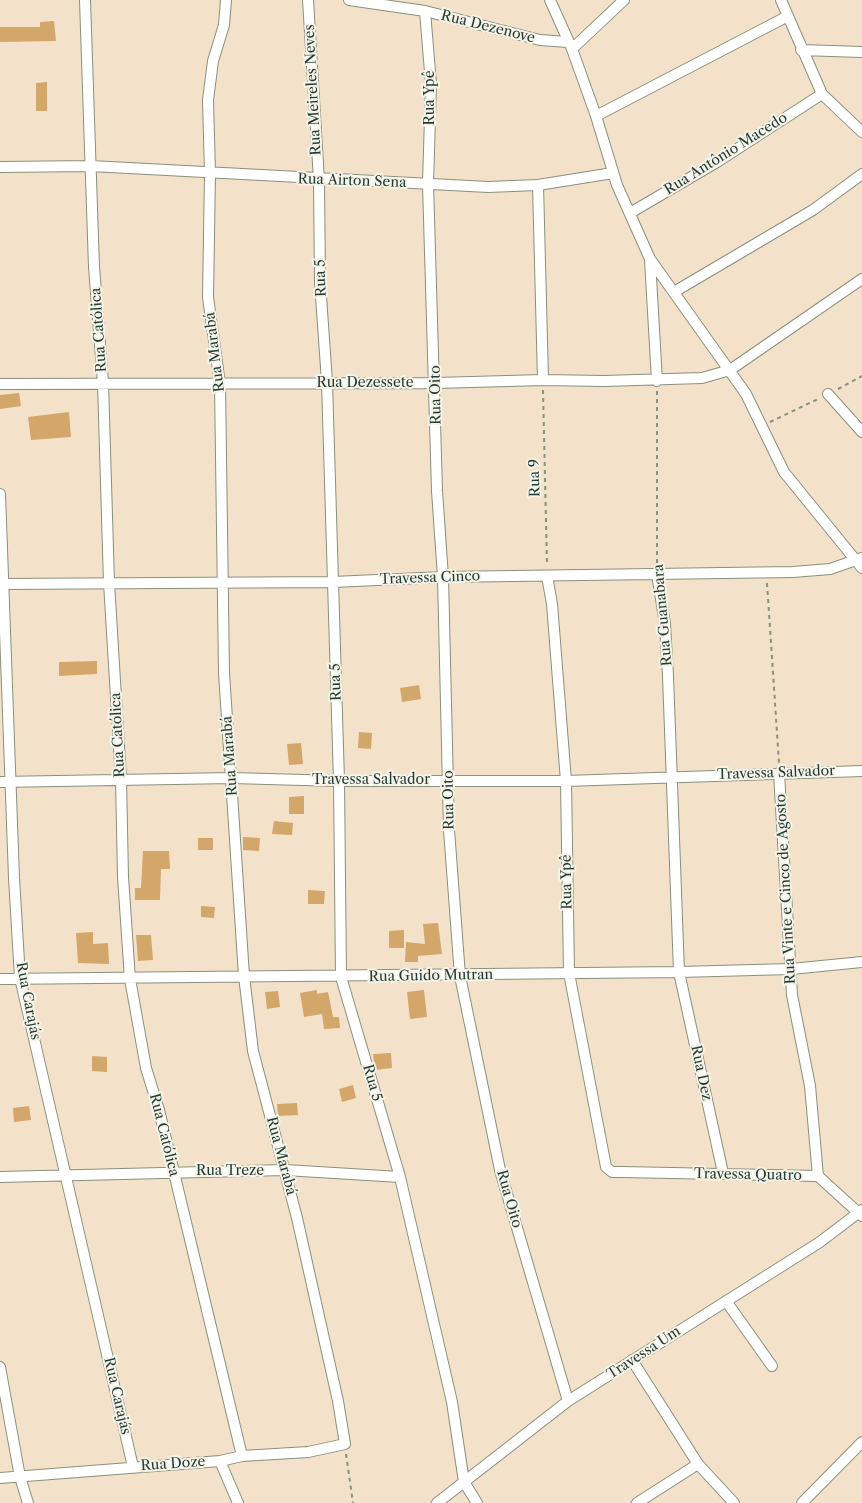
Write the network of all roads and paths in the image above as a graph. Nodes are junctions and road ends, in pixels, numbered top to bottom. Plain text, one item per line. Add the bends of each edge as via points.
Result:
1 (85, 0) edge
2 (226, 0) edge
3 (308, 0) edge
4 (349, 0) edge
5 (550, 0) edge
6 (624, 0) edge
7 (781, 0) edge
8 (426, 11) junction
9 (788, 16) junction
10 (570, 46) junction
11 (801, 50) junction
12 (862, 51) edge
13 (822, 94) junction
14 (596, 116) junction
15 (862, 132) edge
16 (91, 166) junction
17 (0, 167) edge
18 (210, 173) junction
19 (613, 173) junction
20 (862, 174) edge
21 (318, 180) junction
22 (428, 184) junction
23 (538, 185) junction
24 (630, 213) junction
25 (650, 258) junction
26 (862, 279) edge
27 (674, 292) junction
28 (730, 370) junction
29 (862, 376) edge
30 (543, 380) junction
31 (657, 381) junction
32 (103, 382) junction
33 (327, 382) junction
34 (436, 383) junction
35 (0, 384) edge
36 (220, 384) junction
37 (828, 394) junction
38 (762, 426) junction
39 (862, 432) edge
40 (0, 494) edge
41 (861, 562) edge
42 (767, 571) junction
43 (657, 574) junction
44 (547, 576) junction
45 (443, 577) junction
46 (333, 582) junction
47 (222, 583) junction
48 (2, 584) edge
49 (109, 584) junction
50 (862, 770) edge
51 (780, 773) junction
52 (673, 777) junction
53 (232, 778) junction
54 (121, 779) junction
55 (449, 780) junction
56 (339, 781) junction
57 (566, 781) junction
58 (0, 782) edge
59 (11, 782) junction
60 (862, 962) edge
61 (791, 969) junction
62 (680, 972) junction
63 (569, 973) junction
64 (244, 976) junction
65 (460, 976) junction
66 (341, 977) junction
67 (20, 978) junction
68 (0, 979) edge
69 (130, 979) junction
70 (284, 1170) junction
71 (172, 1171) junction
72 (622, 1172) joint
73 (723, 1173) junction
74 (65, 1175) junction
75 (400, 1176) junction
76 (818, 1176) junction
77 (0, 1177) edge
78 (861, 1213) edge
79 (726, 1301) junction
80 (632, 1360) junction
81 (772, 1366) dead end
82 (0, 1367) edge
83 (568, 1401) junction
84 (862, 1442) edge
85 (345, 1444) junction
86 (242, 1456) junction
87 (220, 1461) junction
88 (698, 1464) junction
89 (133, 1467) junction
90 (20, 1477) junction
91 (0, 1478) edge
92 (464, 1482) junction
93 (28, 1503) edge
94 (238, 1503) edge
95 (353, 1503) edge
96 (436, 1503) edge
97 (477, 1503) edge
98 (637, 1503) edge
99 (734, 1503) edge
100 (802, 1503) edge

1 - 16 street, Rua Católica
2 - 18 street, Rua Marabá via 224,25 210,77
3 - 21 street, Rua Meireles Neves
4 - 8 street, Rua Dezenove
5 - 10 street
6 - 10 street
7 - 9 street
8 - 10 street, Rua Dezenove
8 - 22 street, Rua Ypê via 431,84
9 - 11 street
9 - 14 street
10 - 14 street
11 - 12 street
11 - 13 street
13 - 15 street
13 - 24 street, Rua Antônio Macedo
14 - 19 street
16 - 17 street, Rua Airton Sena
16 - 18 street, Rua Airton Sena
16 - 32 street, Rua Católica via 94,267
18 - 21 street, Rua Airton Sena
18 - 36 street, Rua Marabá via 208,297
19 - 23 street, Rua Airton Sena
19 - 24 street
20 - 27 street via 813,210
21 - 22 street, Rua Airton Sena
21 - 33 street, Rua 5 via 320,282
22 - 23 street, Rua Airton Sena
22 - 34 street, Rua Oito
23 - 30 street
24 - 25 street
25 - 27 street
25 - 31 street
26 - 28 street, Rua Dezessete
27 - 28 street
28 - 31 street, Rua Dezessete via 702,378
28 - 38 street
29 - 37 path
30 - 31 street, Rua Dezessete
30 - 34 street, Rua Dezessete
30 - 44 path, Rua 9
31 - 43 path, Rua Guanabara
32 - 35 street, Rua Dezessete
32 - 36 street, Rua Dezessete
32 - 49 street, Rua Católica
33 - 34 street, Rua Dezessete
33 - 36 street, Rua Dezessete
33 - 46 street, Rua 5
34 - 45 street, Rua Oito via 437,491
36 - 47 street, Rua Marabá
37 - 38 path
37 - 39 street
38 - 41 street via 770,448 793,485
40 - 48 street, Rua Carajás
41 - 42 street, Travessa Cinco via 830,569
42 - 43 street, Travessa Cinco
42 - 51 path
43 - 44 street, Travessa Cinco
43 - 52 street, Rua Guanabara via 665,624
44 - 45 street, Travessa Cinco
44 - 57 street, Rua Ypê
45 - 46 street, Travessa Cinco
45 - 55 street, Rua Oito
46 - 47 street, Travessa Cinco
46 - 56 street, Rua 5
47 - 49 street, Travessa Cinco
47 - 53 street, Rua Marabá via 224,673
48 - 49 street, Travessa Cinco
48 - 59 street, Rua Carajás
49 - 54 street, Rua Católica
50 - 51 street, Travessa Salvador
51 - 52 street, Travessa Salvador
51 - 61 street, Rua Vinte e Cinco de Agosto
52 - 57 street, Travessa Salvador
52 - 62 street, Rua Guanabara
53 - 54 street, Travessa Salvador
53 - 56 street, Travessa Salvador
53 - 64 street, Rua Marabá
54 - 59 street, Travessa Salvador
54 - 69 street, Rua Católica
55 - 56 street, Travessa Salvador
55 - 57 street, Travessa Salvador
55 - 65 street, Rua Oito via 449,830
56 - 66 street, Rua 5
57 - 63 street, Rua Ypê
58 - 59 street, Travessa Salvador
59 - 67 street, Rua Carajás
60 - 61 street, Rua Guido Mutran
61 - 62 street, Rua Guido Mutran
61 - 76 street, Rua Vinte e Cinco de Agosto via 792,995 810,1086
62 - 63 street, Rua Guido Mutran
62 - 73 street, Rua Dez
63 - 65 street, Rua Guido Mutran
63 - 72 street, Rua Ypê via 606,1167 612,1172
64 - 66 street, Rua Guido Mutran
64 - 69 street, Rua Guido Mutran
64 - 70 street, Rua Marabá via 253,1051
65 - 66 street, Rua Guido Mutran
65 - 83 street, Rua Oito via 500,1170
66 - 75 street, Rua 5
67 - 68 street, Rua Guido Mutran
67 - 69 street, Rua Guido Mutran
67 - 74 street, Rua Carajás
69 - 71 street, Rua Católica via 146,1068
70 - 71 street, Rua Treze
70 - 75 street, Rua Treze
70 - 85 street, Rua Marabá via 338,1401
71 - 74 street, Rua Treze
71 - 86 street, Rua Católica
72 - 73 street, Travessa Quatro
73 - 76 street, Travessa Quatro
74 - 77 street, Rua Treze
74 - 89 street, Rua Carajás
75 - 92 street, Rua 5 via 452,1402
76 - 78 street, Travessa Quatro
78 - 79 street, Travessa Um
79 - 80 street, Travessa Um
79 - 81 street
80 - 83 street, Travessa Um
80 - 88 street
82 - 90 street
83 - 92 street, Travessa Um
84 - 100 street
85 - 86 street, Rua Doze via 308,1452
85 - 95 path
86 - 87 street, Rua Doze
87 - 89 street, Rua Doze
87 - 94 street
88 - 98 street
88 - 99 street
89 - 90 street, Rua Doze
90 - 91 street, Rua Doze
90 - 93 street
92 - 96 street, Travessa Um
92 - 97 street

